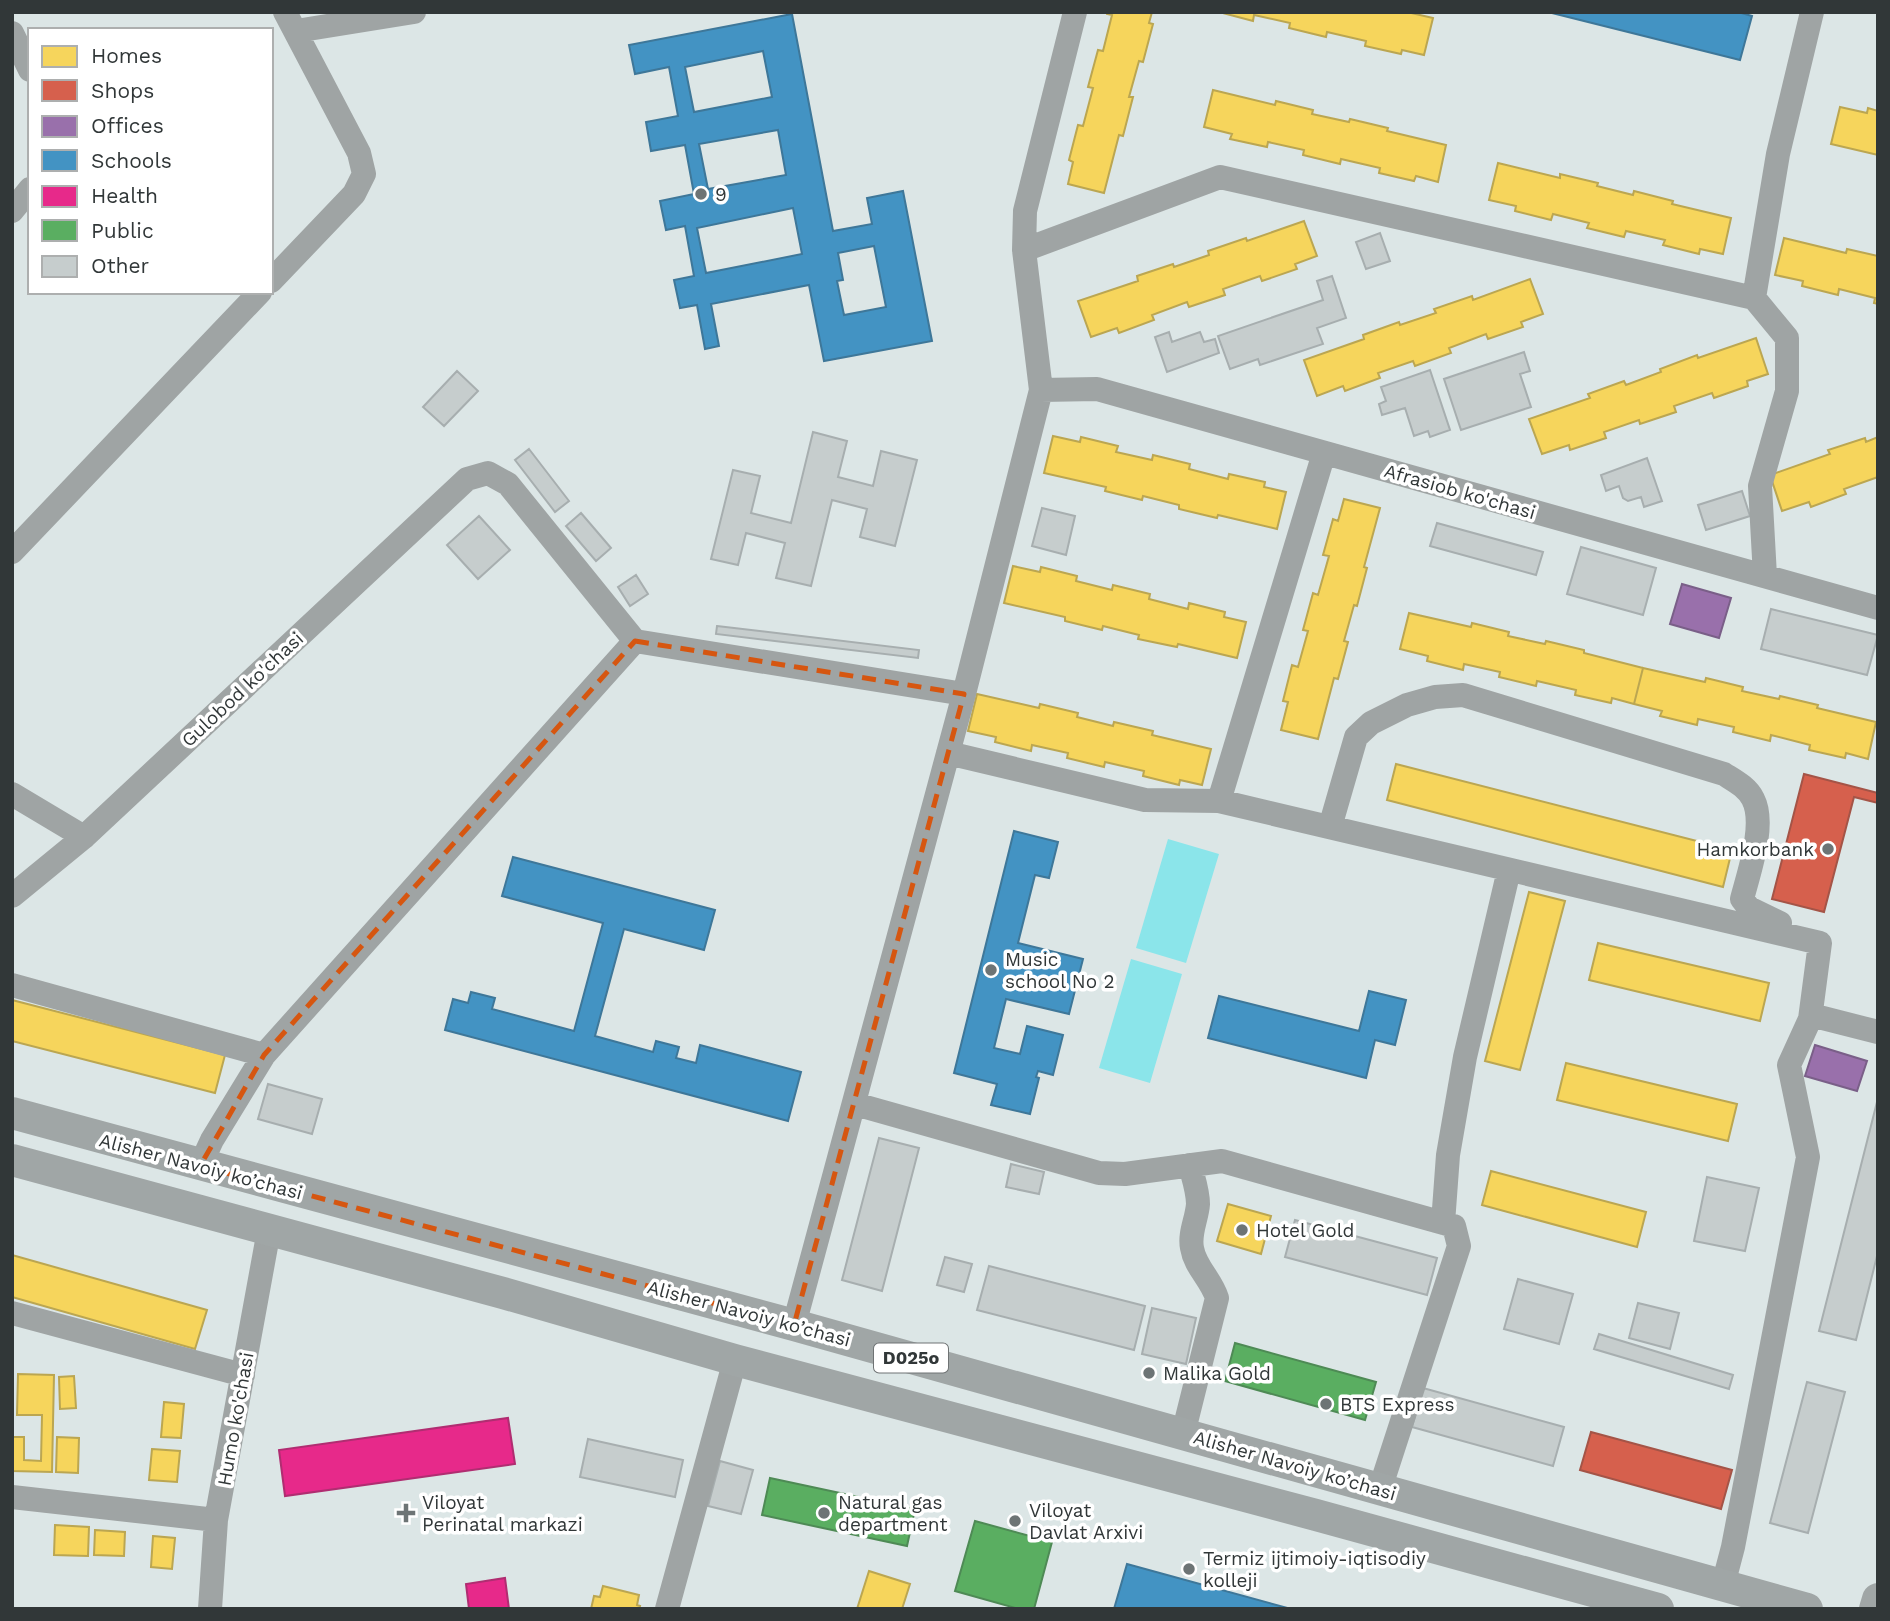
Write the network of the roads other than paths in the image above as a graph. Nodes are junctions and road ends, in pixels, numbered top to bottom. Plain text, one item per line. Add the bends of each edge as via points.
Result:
1 (414, 12) edge
2 (1075, 12) edge
3 (1812, 12) edge
4 (290, 22) edge
5 (12, 33) edge
6 (28, 66) edge
7 (28, 191) edge
8 (12, 211) edge
9 (1024, 250) junction
10 (273, 279) edge
11 (258, 294) edge
12 (1754, 298) junction
13 (1041, 390) junction
14 (1324, 453) junction
15 (12, 552) edge
16 (1765, 576) junction
17 (1878, 608) edge
18 (635, 641) junction
19 (964, 694) junction
20 (948, 753) junction
21 (12, 794) edge
22 (1219, 801) junction
23 (1330, 827) junction
24 (84, 837) junction
25 (1509, 870) junction
26 (12, 896) edge
27 (1801, 939) junction
28 (12, 985) edge
29 (1811, 1015) junction
30 (1878, 1032) edge
31 (264, 1055) junction
32 (855, 1104) junction
33 (12, 1113) edge
34 (12, 1160) edge
35 (1190, 1165) junction
36 (200, 1166) junction
37 (1443, 1223) junction
38 (269, 1230) junction
39 (12, 1313) edge
40 (794, 1325) junction
41 (735, 1360) junction
42 (243, 1375) junction
43 (1183, 1434) junction
44 (1326, 1474) junction
45 (1380, 1489) junction
46 (12, 1497) edge
47 (1316, 1515) junction
48 (216, 1520) junction
49 (1723, 1585) junction
50 (1878, 1599) edge
51 (210, 1609) edge
52 (667, 1609) edge
53 (1658, 1609) edge
54 (1807, 1609) edge
55 (1875, 1609) edge

1 - 4 street
2 - 9 street via 1025,211
3 - 12 street via 1778,154
4 - 10 street via 359,153 365,174 354,194
5 - 6 street
7 - 8 street
9 - 12 street via 1220,177
9 - 13 street
11 - 15 street
12 - 16 street via 1787,338 1787,391 1760,486
13 - 14 street, Afrasiob ko'chasi via 1097,389
13 - 19 street
14 - 16 street, Afrasiob ko'chasi
14 - 22 street
16 - 17 street, Afrasiob ko'chasi
18 - 19 street
18 - 24 street, Gulobod ko'chasi via 508,484 488,473 467,479
18 - 31 street
19 - 20 street
20 - 22 street via 1145,800
20 - 32 street
21 - 24 street
22 - 23 street
23 - 25 street
23 - 27 street via 1356,737 1384,715 1407,705 1463,695 1724,774 1745,788 1754,801 1757,821 1742,899 1749,908
24 - 26 street, Gulobod ko'chasi
25 - 27 street
25 - 37 street via 1465,1057 1448,1155
27 - 29 street via 1820,943
28 - 31 street
29 - 30 street
29 - 49 street via 1789,1065 1808,1157
31 - 36 street
32 - 35 street via 1098,1173
32 - 40 street
33 - 36 main road, Alisher Navoiy ko’chasi / D025o
34 - 38 main road
35 - 37 street via 1222,1161
35 - 43 street via 1198,1200 1191,1246 1217,1298
36 - 40 main road, Alisher Navoiy ko’chasi / D025o
37 - 45 street via 1454,1226 1459,1246
38 - 41 main road
38 - 42 street, Humo ko'chasi
39 - 42 street
40 - 43 main road, Alisher Navoiy ko’chasi / D025o
41 - 47 main road
41 - 52 street
42 - 48 street, Humo ko'chasi
43 - 44 main road, Alisher Navoiy ko’chasi / D025o
44 - 45 main road, Alisher Navoiy ko’chasi / D025o
44 - 47 main road
45 - 49 main road, Alisher Navoiy ko’chasi / D025o
46 - 48 street
47 - 53 main road
48 - 51 street, Humo ko'chasi
49 - 54 main road, Alisher Navoiy ko’chasi / D025o
50 - 55 main road

